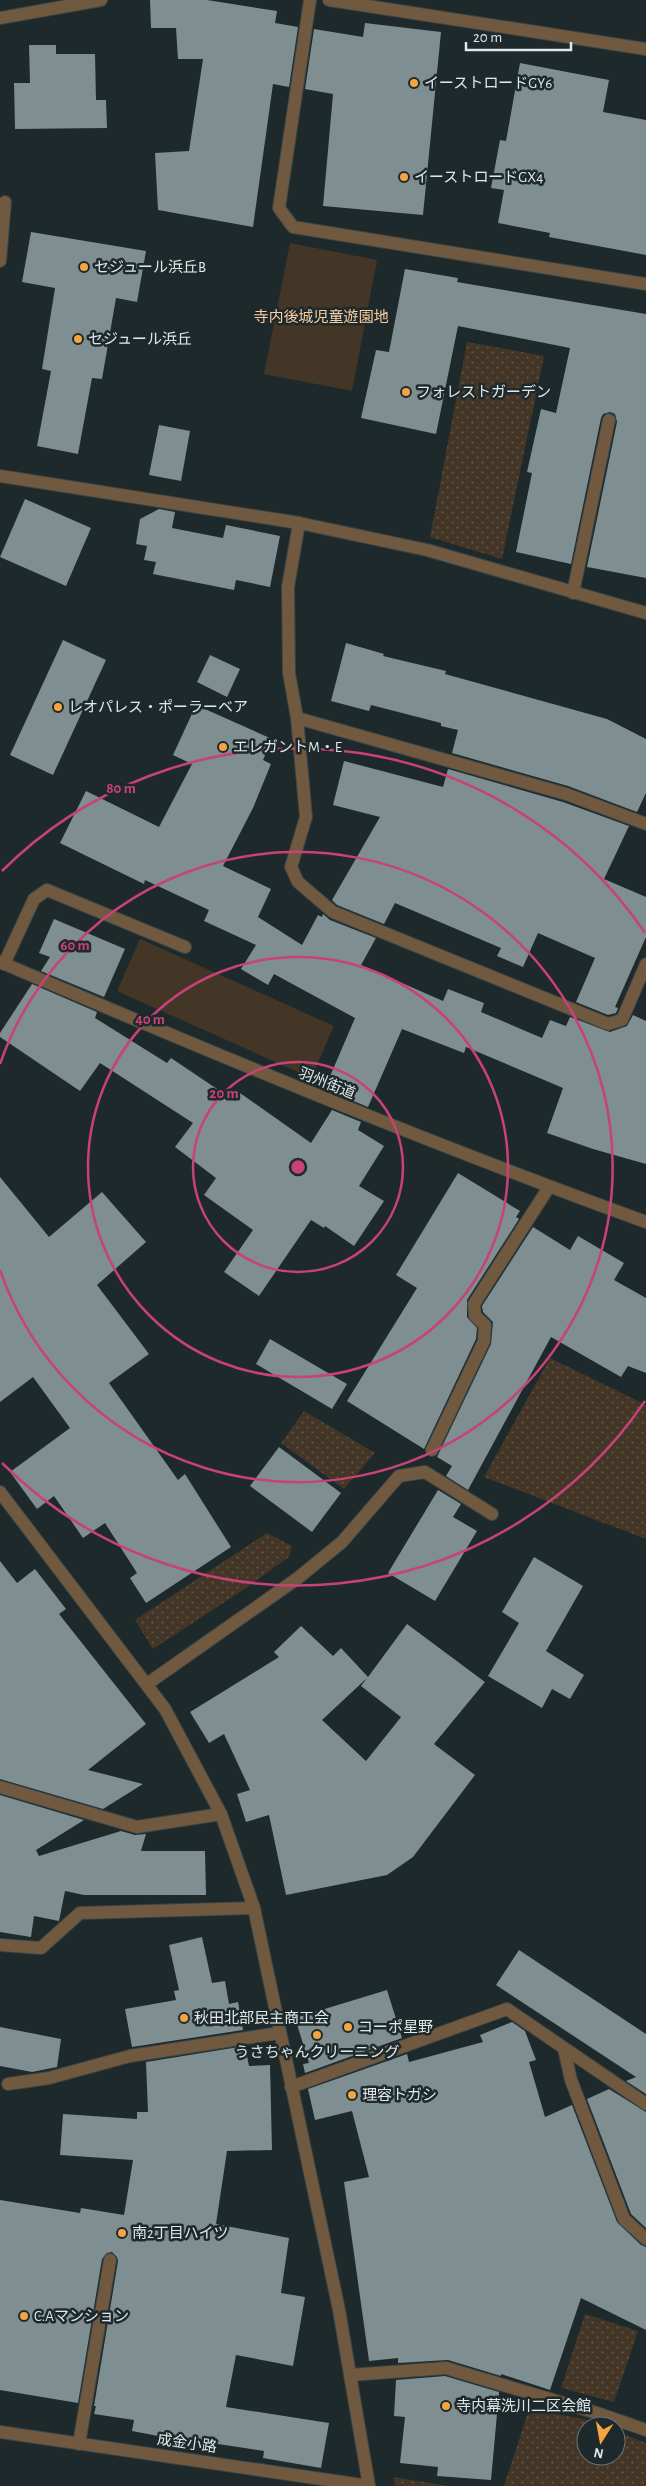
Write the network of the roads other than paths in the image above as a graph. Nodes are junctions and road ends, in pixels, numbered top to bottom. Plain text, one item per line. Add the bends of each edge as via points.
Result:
1 (101, 0) edge
2 (310, 0) edge
3 (329, 0) edge
4 (0, 18) edge
5 (646, 49) edge
6 (5, 202) dead end
7 (0, 261) edge
8 (646, 284) edge
9 (609, 420) dead end
10 (0, 476) edge
11 (299, 523) junction
12 (573, 593) junction
13 (646, 613) edge
14 (297, 718) junction
15 (646, 824) edge
16 (185, 947) dead end
17 (2, 963) edge
18 (646, 964) edge
19 (549, 1187) junction
20 (646, 1222) edge
21 (432, 1450) dead end
22 (0, 1492) edge
23 (492, 1514) dead end
24 (147, 1684) junction
25 (0, 1787) edge
26 (220, 1814) junction
27 (254, 1908) junction
28 (0, 1945) edge
29 (280, 2033) junction
30 (564, 2049) junction
31 (8, 2084) dead end
32 (290, 2087) junction
33 (646, 2104) edge
34 (646, 2239) edge
35 (110, 2260) dead end
36 (350, 2375) junction
37 (646, 2430) edge
38 (0, 2432) edge
39 (79, 2444) junction
40 (369, 2486) edge

1 - 4 street
2 - 8 street via 279,208 293,227
3 - 5 street
6 - 7 street
9 - 12 street
10 - 11 street
11 - 12 street via 427,550
11 - 14 street via 288,587 289,672
12 - 13 street
14 - 15 street via 566,794
14 - 18 street via 306,817 291,867 298,882 333,912 608,1024 622,1020
16 - 17 street via 47,890 34,899
17 - 19 street, 羽州街道 via 275,1079
19 - 20 street, 羽州街道
19 - 21 street via 474,1304 475,1316 485,1325 484,1341
22 - 24 street
23 - 24 street via 425,1472 399,1476 335,1548 298,1578
24 - 26 street via 165,1708
25 - 26 street via 137,1828
26 - 27 street
27 - 28 street via 80,1913 41,1948
27 - 29 street
29 - 31 street via 130,2056 49,2078
29 - 32 street
30 - 32 street via 508,2009
30 - 33 street
30 - 34 street via 571,2080 624,2219
32 - 36 street
35 - 39 street
36 - 37 street via 446,2368
36 - 40 street
38 - 39 street, 成金小路
39 - 40 street, 成金小路

